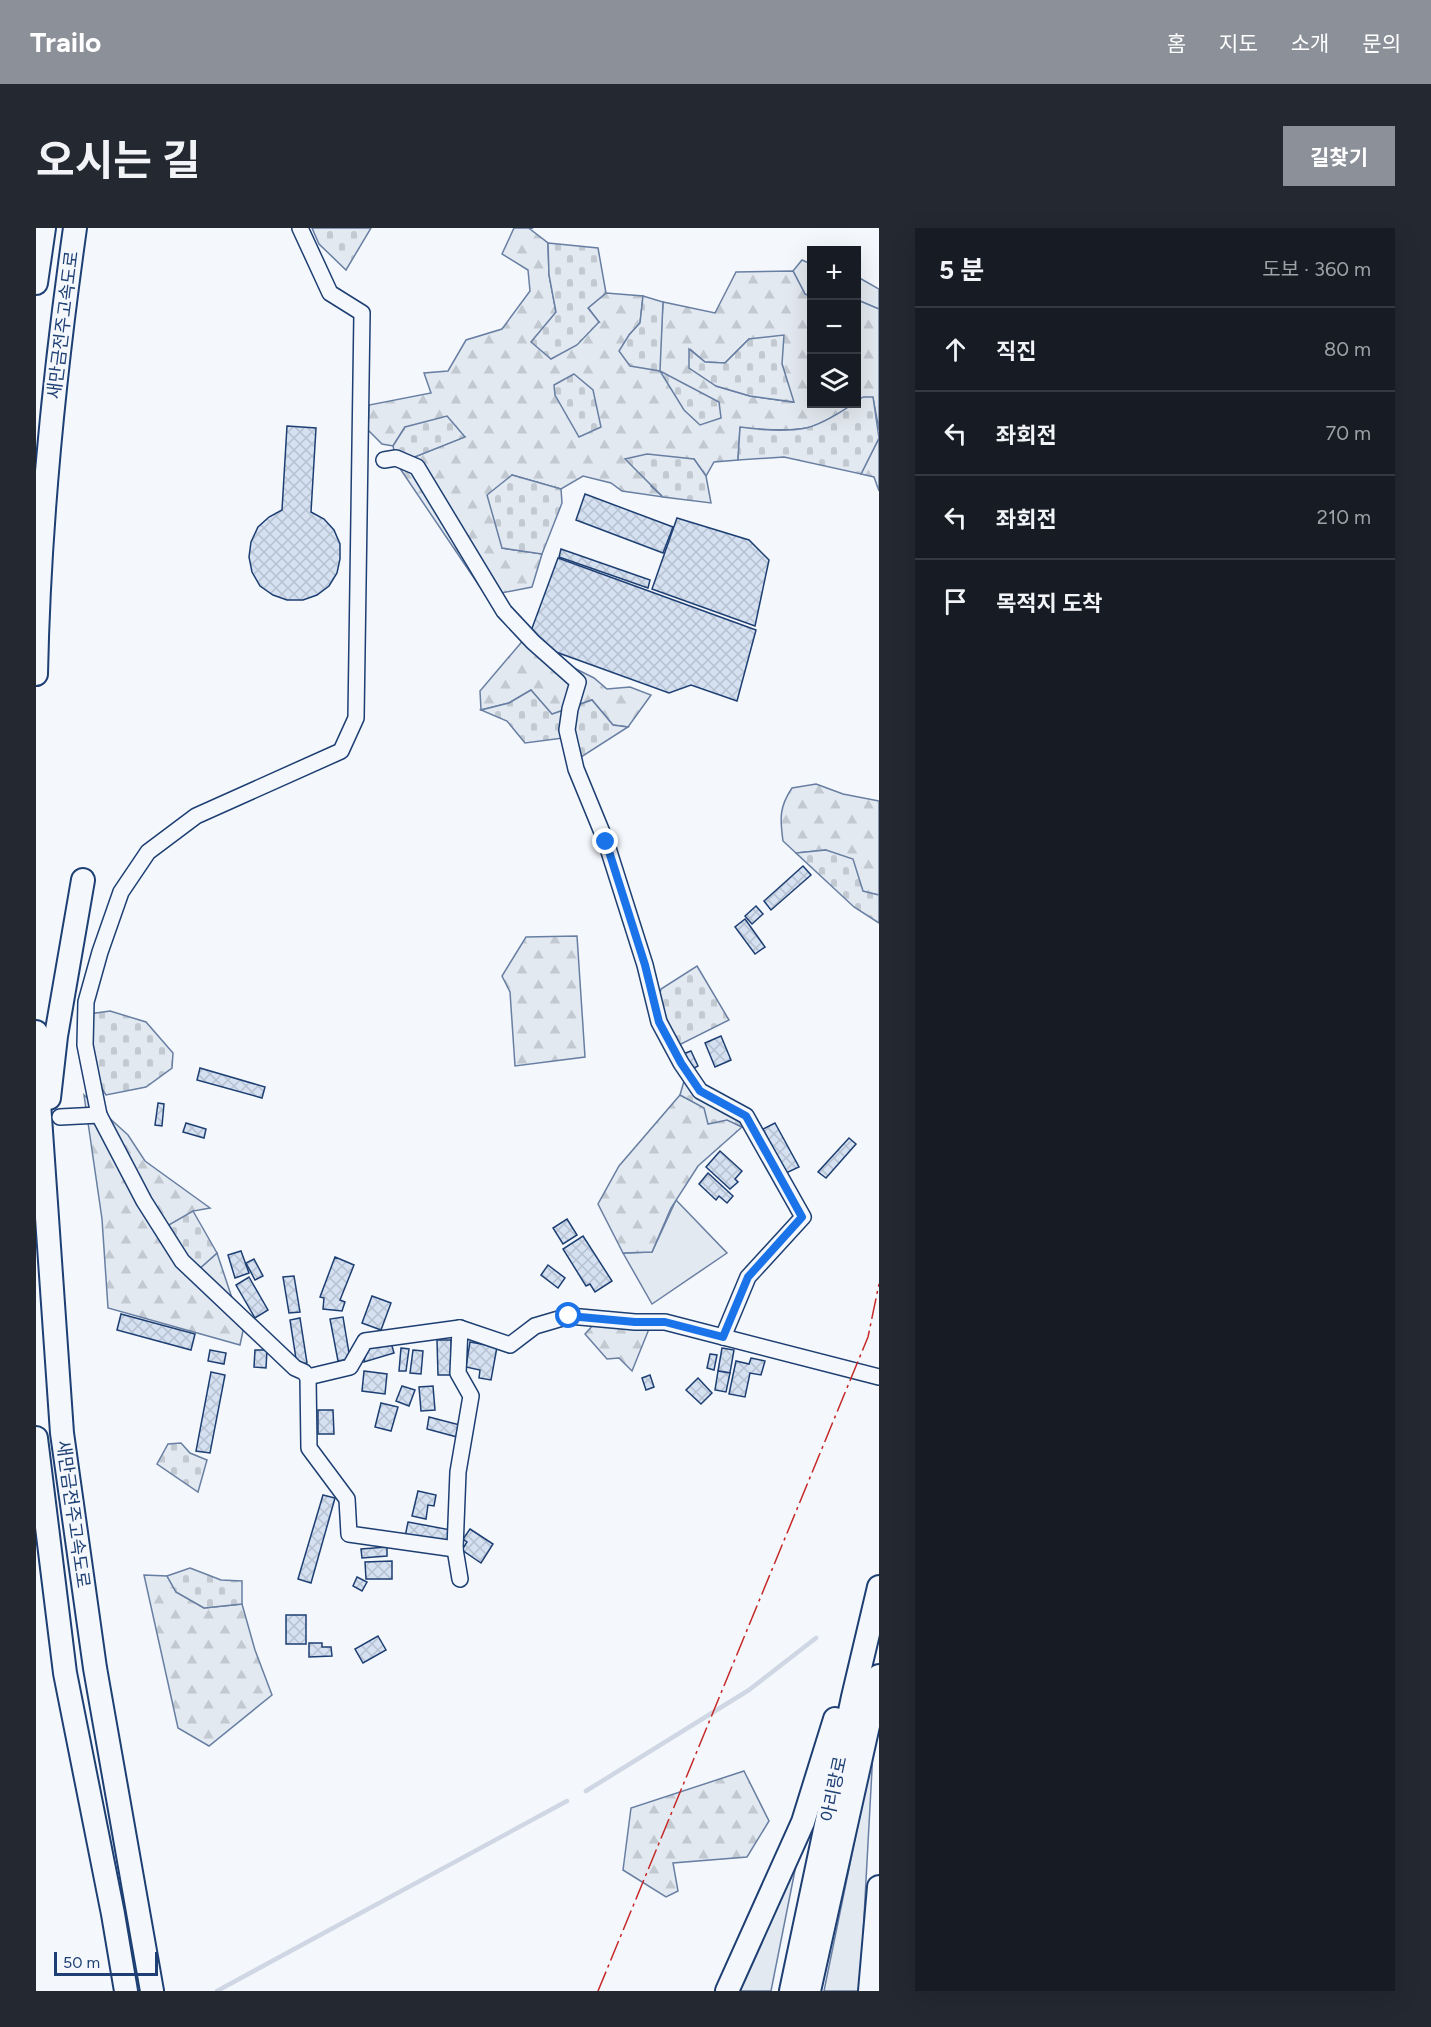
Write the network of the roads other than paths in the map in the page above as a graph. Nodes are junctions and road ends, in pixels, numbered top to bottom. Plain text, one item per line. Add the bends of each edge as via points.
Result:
1 (44, 228) edge
2 (75, 228) edge
3 (300, 228) edge
4 (36, 283) edge
5 (384, 460) dead end
6 (36, 674) edge
7 (83, 880) dead end
8 (36, 1032) edge
9 (99, 1115) junction
10 (60, 1117) dead end
11 (43, 1156) junction
12 (460, 1328) junction
13 (723, 1337) junction
14 (308, 1377) junction
15 (879, 1377) edge
16 (36, 1438) edge
17 (455, 1549) junction
18 (460, 1579) dead end
19 (879, 1587) edge
20 (879, 1676) edge
21 (853, 1697) junction
22 (879, 1887) edge
23 (126, 1991) edge
24 (152, 1991) edge
25 (727, 1991) edge
26 (791, 1991) edge
27 (809, 1991) edge
28 (870, 1991) edge

1 - 4 highway, 새만금전주고속도로
2 - 6 highway, 새만금전주고속도로 via 51,430
3 - 9 street via 330,293 362,313 356,718 340,751 196,816 148,852 121,892 86,1002 85,1045
5 - 13 street via 396,458 417,467 504,611 578,682 567,730 576,769 606,842 659,1022 700,1091 746,1116 802,1217 748,1277
7 - 11 highway via 56,1036
8 - 11 highway, 새만금전주고속도로
9 - 10 street
9 - 14 street via 144,1201 182,1261
11 - 24 highway, 새만금전주고속도로 via 62,1433 95,1668
12 - 13 street via 510,1345 535,1326 569,1316 665,1322
12 - 14 street via 365,1341 350,1368
12 - 17 street via 458,1373 471,1396 458,1472
13 - 15 street
14 - 17 street via 309,1448 347,1499 349,1534
16 - 23 highway, 새만금전주고속도로 via 65,1673
17 - 18 street
19 - 21 highway, 아리랑로
20 - 27 highway, 아리랑로
21 - 25 highway via 838,1712 803,1822
21 - 26 highway, 아리랑로
22 - 28 highway

